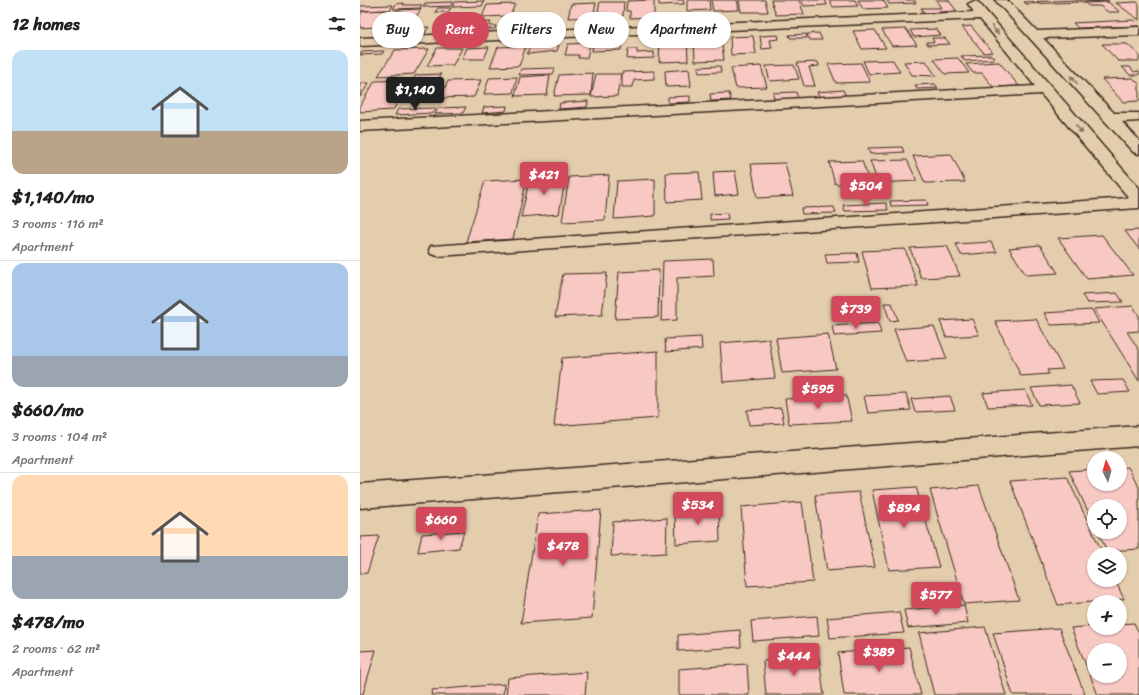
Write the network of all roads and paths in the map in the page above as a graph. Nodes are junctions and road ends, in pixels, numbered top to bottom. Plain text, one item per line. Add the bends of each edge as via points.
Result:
1 (970, 0) edge
2 (1001, 0) edge
3 (983, 15) junction
4 (1139, 31) edge
5 (1034, 36) junction
6 (360, 42) edge
7 (1045, 90) junction
8 (1139, 117) edge
9 (1109, 118) junction
10 (360, 126) edge
11 (1139, 149) edge
12 (1139, 199) edge
13 (1139, 203) edge
14 (438, 250) dead end
15 (1139, 436) edge
16 (360, 496) edge

1 - 3 street
2 - 5 street
3 - 6 street
3 -> 7 street
4 - 5 street
9 -> 5 street
7 - 10 street
7 -> 12 street
8 - 9 street
9 - 11 street
13 - 14 street
15 - 16 street

